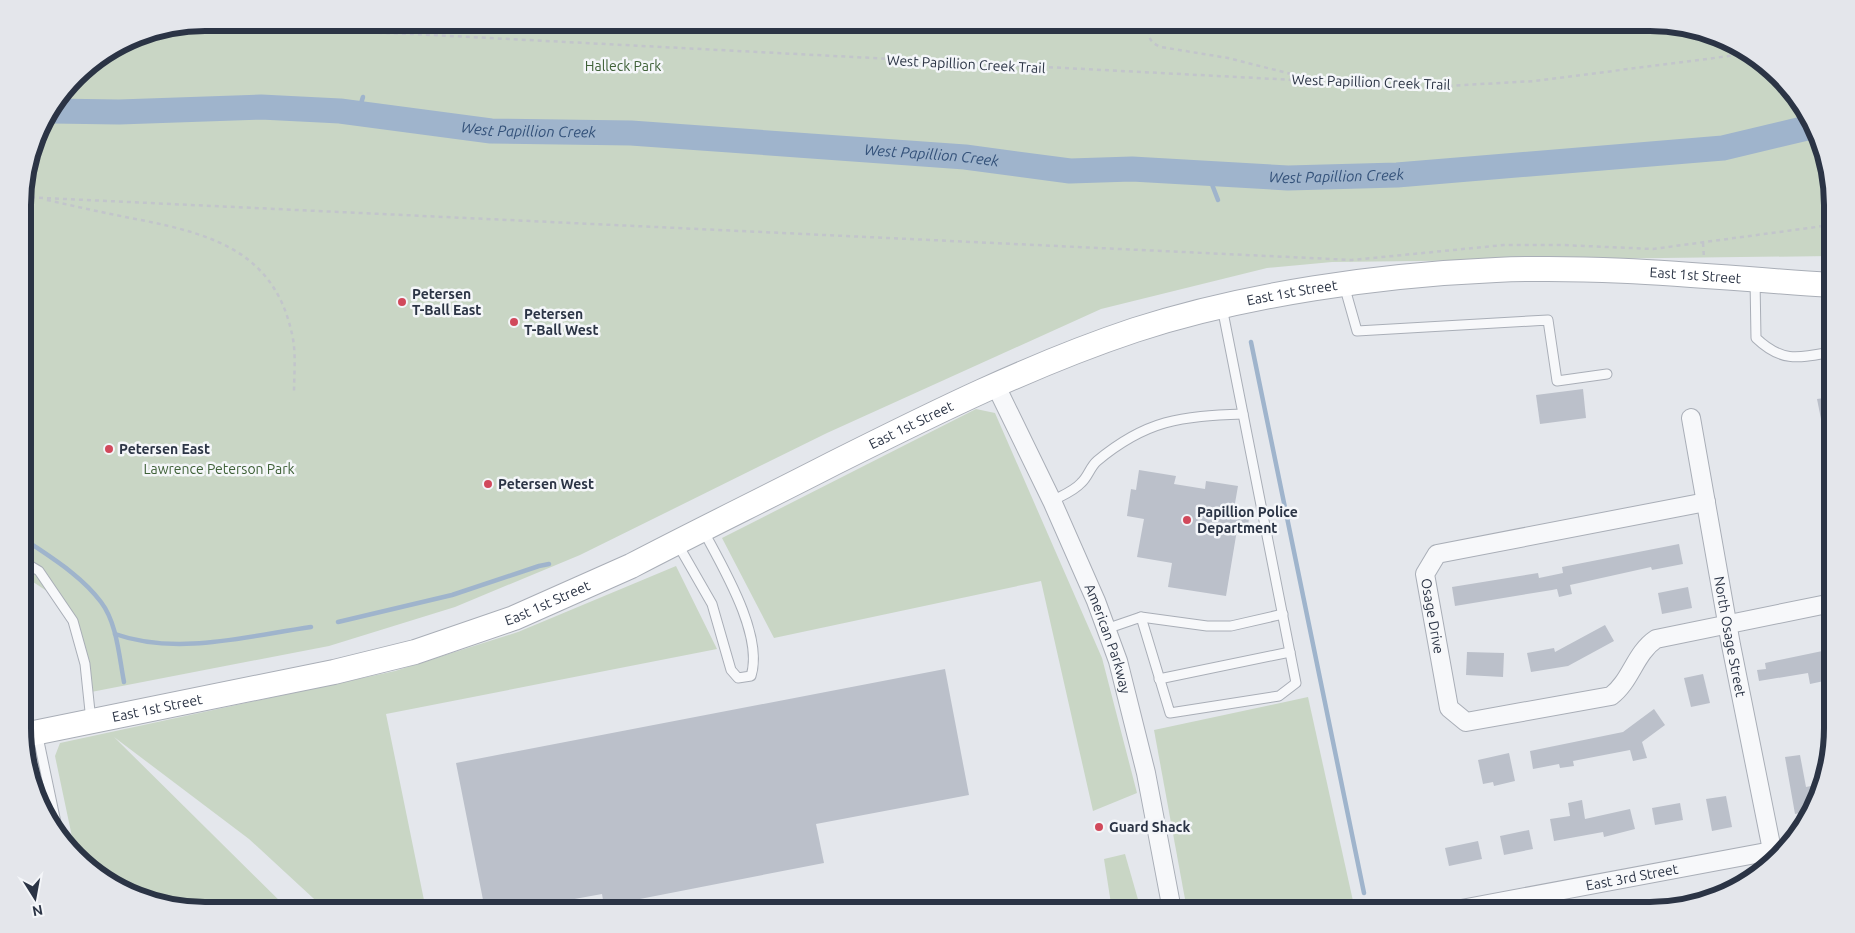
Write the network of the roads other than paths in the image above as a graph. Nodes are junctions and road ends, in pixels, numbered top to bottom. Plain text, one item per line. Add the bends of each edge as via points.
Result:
1 (1754, 280) junction
2 (1344, 284) junction
3 (1824, 285) edge
4 (1222, 307) junction
5 (1824, 353) edge
6 (1607, 374) dead end
7 (995, 384) junction
8 (1243, 414) junction
9 (1691, 418) dead end
10 (1052, 501) junction
11 (1706, 502) junction
12 (703, 530) junction
13 (676, 542) junction
14 (31, 566) edge
15 (1824, 605) edge
16 (1283, 614) junction
17 (1141, 617) junction
18 (1728, 623) junction
19 (1106, 629) junction
20 (1290, 652) junction
21 (1159, 678) junction
22 (91, 722) junction
23 (31, 733) edge
24 (32, 736) edge
25 (51, 809) edge
26 (1773, 850) edge
27 (1770, 853) edge
28 (1170, 901) edge
29 (1528, 901) edge

1 - 2 main road, East 1st Street via 1647,272 1523,270
1 - 3 main road, East 1st Street
1 - 5 lane via 1756,338 1785,358
2 - 4 main road, East 1st Street
2 - 6 lane via 1357,331 1548,320 1557,381
4 - 7 main road, East 1st Street via 1135,330
4 - 8 lane
7 - 10 street, American Parkway
7 - 12 main road, East 1st Street
8 - 10 lane via 1170,420 1126,438 1095,463 1081,483
8 - 16 lane
9 - 11 street, North Osage Street
10 - 19 street, American Parkway
11 - 18 street, North Osage Street
11 - 18 street, Osage Drive via 1437,554 1425,574 1449,708 1466,722 1611,696 1622,687 1646,646 1658,639
12 - 13 main road, East 1st Street
12 - 13 lane via 744,608 754,664 750,676 738,678 731,670 712,604
13 - 22 main road, East 1st Street via 580,591 415,652
14 - 22 lane via 39,571 73,621 85,664
15 - 18 street
16 - 17 lane via 1232,626
16 - 20 lane
17 - 19 lane
17 - 21 lane
18 - 26 street, North Osage Street
19 - 28 street, American Parkway via 1118,661 1146,773
20 - 21 lane
20 - 21 lane via 1296,683 1279,696 1170,713
22 - 23 main road, East 1st Street
24 - 25 lane
27 - 29 street, East 3rd Street

